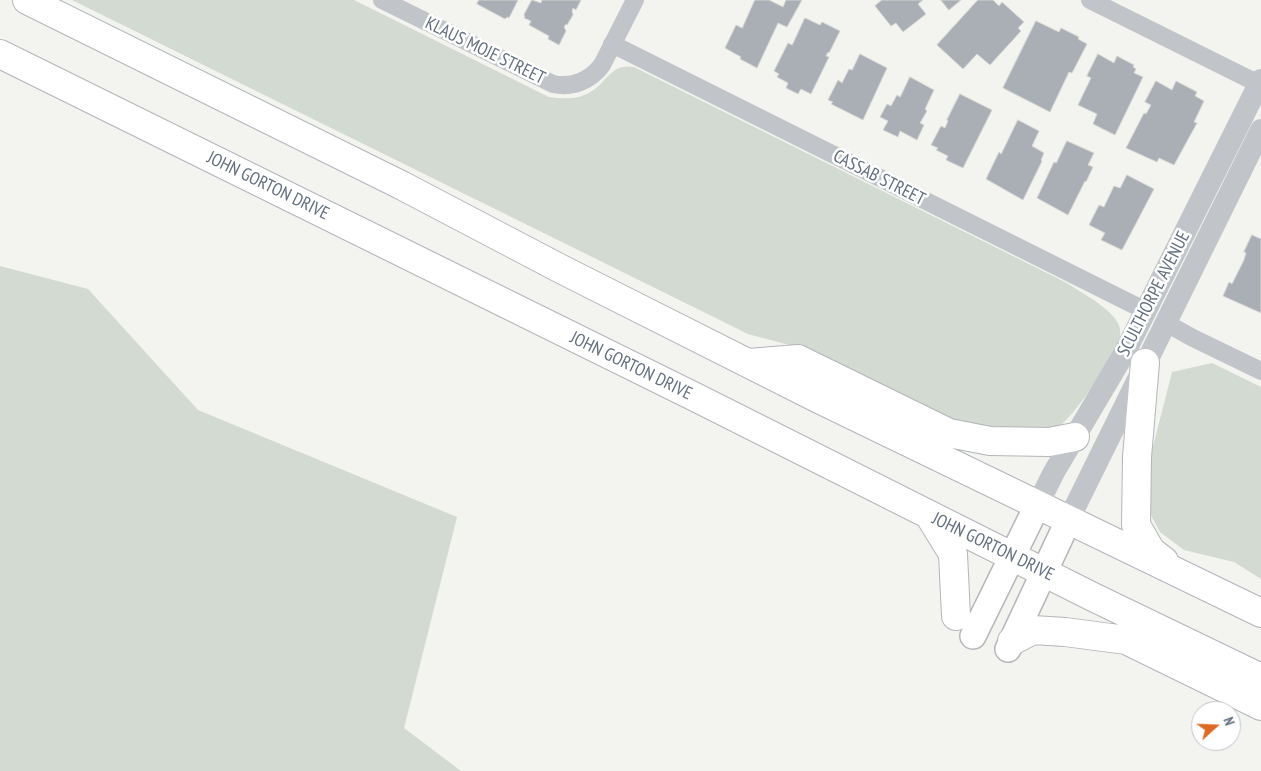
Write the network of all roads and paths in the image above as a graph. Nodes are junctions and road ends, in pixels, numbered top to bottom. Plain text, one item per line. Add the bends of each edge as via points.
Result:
1 (27, 0) edge
2 (382, 0) edge
3 (635, 0) edge
4 (1090, 0) edge
5 (612, 44) junction
6 (0, 54) edge
7 (1260, 82) edge
8 (1261, 130) edge
9 (1146, 312) junction
10 (1166, 323) junction
11 (749, 363) junction
12 (1145, 363) junction
13 (1261, 371) edge
14 (1075, 437) junction
15 (1038, 504) junction
16 (928, 515) junction
17 (1069, 519) junction
18 (1012, 556) junction
19 (1044, 572) junction
20 (1180, 572) junction
21 (1261, 613) edge
22 (964, 626) joint
23 (1010, 645) joint
24 (1261, 678) edge
25 (1261, 706) edge

1 - 11 main road via 402,185
2 - 5 street, KLAUS MOJE STREET via 553,84 570,85 587,79 596,72
3 - 5 street, KLAUS MOJE STREET
4 - 7 street
5 - 9 street, CASSAB STREET
6 - 16 main road, JOHN GORTON DRIVE
7 - 9 street, SCULTHORPE AVENUE
8 - 10 street, SCULTHORPE AVENUE
9 - 14 street, SCULTHORPE AVENUE
10 - 12 street, SCULTHORPE AVENUE
10 - 13 street
11 - 14 main road via 798,359 949,432 990,441 1049,442
11 - 15 main road
12 - 17 street, SCULTHORPE AVENUE
12 - 20 main road via 1137,457 1136,525 1151,551
14 - 15 street, SCULTHORPE AVENUE
15 - 17 main road
15 - 18 main road
16 - 18 main road, JOHN GORTON DRIVE
16 - 22 main road via 953,554
17 - 19 main road
17 - 20 main road
18 - 19 main road, JOHN GORTON DRIVE
18 - 22 main road
19 - 23 main road
19 - 24 main road, JOHN GORTON DRIVE
20 - 21 main road
23 - 25 main road via 1033,630 1126,640

